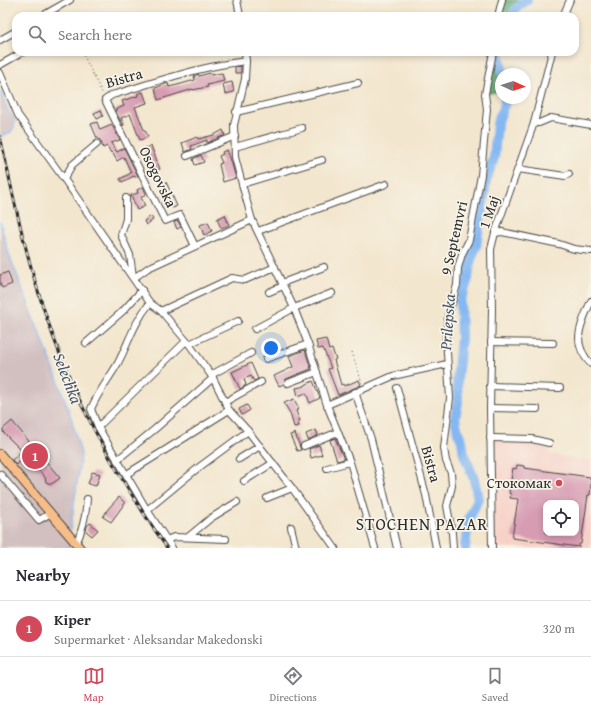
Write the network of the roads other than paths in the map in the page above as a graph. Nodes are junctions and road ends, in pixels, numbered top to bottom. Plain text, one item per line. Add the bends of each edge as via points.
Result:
1 (70, 0) edge
2 (237, 0) edge
3 (502, 0) edge
4 (570, 0) edge
5 (49, 12) edge
6 (239, 12) edge
7 (499, 12) edge
8 (565, 12) edge
9 (12, 33) edge
10 (0, 40) edge
11 (16, 56) edge
12 (245, 56) edge
13 (492, 56) edge
14 (551, 56) edge
15 (246, 61) junction
16 (0, 65) edge
17 (0, 74) edge
18 (358, 83) dead end
19 (105, 100) joint
20 (236, 112) junction
21 (534, 123) junction
22 (591, 125) edge
23 (302, 128) dead end
24 (235, 136) junction
25 (97, 144) dead end
26 (235, 146) junction
27 (187, 156) dead end
28 (322, 160) dead end
29 (518, 169) junction
30 (569, 174) dead end
31 (64, 179) junction
32 (242, 184) junction
33 (386, 184) dead end
34 (126, 198) dead end
35 (252, 220) junction
36 (258, 231) junction
37 (495, 234) junction
38 (195, 246) junction
39 (591, 251) edge
40 (275, 267) junction
41 (324, 267) dead end
42 (134, 278) junction
43 (283, 284) junction
44 (142, 290) junction
45 (269, 292) dead end
46 (332, 293) dead end
47 (591, 301) edge
48 (150, 303) junction
49 (294, 308) junction
50 (161, 311) junction
51 (238, 321) dead end
52 (255, 329) dead end
53 (491, 342) junction
54 (86, 343) dead end
55 (188, 343) junction
56 (553, 343) dead end
57 (308, 344) junction
58 (251, 353) dead end
59 (266, 359) dead end
60 (447, 364) junction
61 (591, 364) edge
62 (317, 372) junction
63 (212, 376) junction
64 (260, 382) dead end
65 (288, 383) dead end
66 (490, 386) junction
67 (397, 388) dead end
68 (560, 388) dead end
69 (355, 392) junction
70 (225, 402) junction
71 (328, 405) junction
72 (490, 408) junction
73 (537, 409) dead end
74 (229, 410) junction
75 (98, 427) junction
76 (248, 432) junction
77 (338, 432) junction
78 (490, 438) junction
79 (549, 443) dead end
80 (260, 446) junction
81 (304, 446) dead end
82 (0, 454) edge
83 (239, 459) dead end
84 (117, 460) junction
85 (350, 462) junction
86 (273, 463) junction
87 (327, 468) dead end
88 (0, 474) edge
89 (127, 474) junction
90 (244, 481) dead end
91 (292, 488) junction
92 (267, 498) dead end
93 (87, 499) dead end
94 (237, 502) dead end
95 (147, 510) junction
96 (51, 513) junction
97 (291, 527) dead end
98 (188, 538) junction
99 (226, 539) dead end
100 (167, 540) junction
101 (78, 546) edge
102 (172, 548) edge
103 (296, 548) edge
104 (336, 548) edge
105 (375, 548) edge
106 (397, 548) edge
107 (436, 548) edge
108 (453, 548) edge
109 (492, 548) edge

1 - 5 street
2 - 6 street
3 - 7 street
4 - 8 street
9 - 10 street
11 - 16 street
12 - 15 street
13 - 60 street, 9 Septemvri via 485,94 487,109 481,175 469,240 458,268 457,285 448,316
14 - 21 street, 1 Maj
15 - 19 street, Bistra via 222,63 112,95
15 - 20 street via 245,79
17 - 31 street via 18,115
18 - 20 street
19 - 38 street, Osogovska via 165,221 180,215
20 - 24 street
21 - 22 street via 551,118
21 - 29 street, 1 Maj
23 - 26 street
24 - 26 street
24 - 27 street
25 - 31 street via 72,165
26 - 32 street
28 - 32 street
29 - 30 street via 565,176
29 - 37 street, 1 Maj
31 - 42 street
32 - 35 street
33 - 36 street
34 - 42 street via 126,219 121,234 130,255
35 - 36 street
35 - 38 street
36 - 40 street
37 - 39 street via 502,232
37 - 53 street, 1 Maj via 491,249
38 - 42 street via 148,268
40 - 43 street
40 - 50 street via 245,280 232,278
41 - 43 street
42 - 44 street
43 - 45 street
43 - 49 street
44 - 48 street
44 - 54 street via 123,311
46 - 49 street
47 - 61 street via 578,338 582,352
48 - 50 street
48 - 75 street via 141,314 117,364 91,409
49 - 52 street
49 - 57 street
50 - 55 street
51 - 55 street
53 - 56 street
53 - 66 street, 1 Maj
55 - 63 street
55 - 75 street
57 - 59 street
57 - 62 street
58 - 63 street
60 - 69 street via 393,376
60 - 108 street, 9 Septemvri via 450,398 444,448 451,473 452,486 447,506
62 - 65 street
62 - 71 street
63 - 70 street
63 - 84 street
64 - 70 street
66 - 68 street
66 - 72 street, 1 Maj
67 - 107 street, Bistra via 426,495
69 - 71 street
69 - 106 street via 371,439
70 - 74 street
71 - 77 street
72 - 73 street
72 - 78 street, 1 Maj
74 - 76 street
74 - 89 street
75 - 84 street
76 - 80 street
76 - 95 street via 198,468
77 - 81 street
77 - 85 street
78 - 79 street via 532,439
78 - 109 street, 1 Maj
80 - 83 street
80 - 86 street
82 - 96 main road
84 - 89 street
85 - 87 street
85 - 105 street
86 - 90 street
86 - 91 street
88 - 96 street via 39,520
89 - 95 street
91 - 92 street
91 - 104 street
93 - 101 street
94 - 98 street via 211,518
95 - 100 street
96 - 101 main road
97 - 103 street
98 - 99 street
98 - 100 street via 174,537
100 - 102 street

